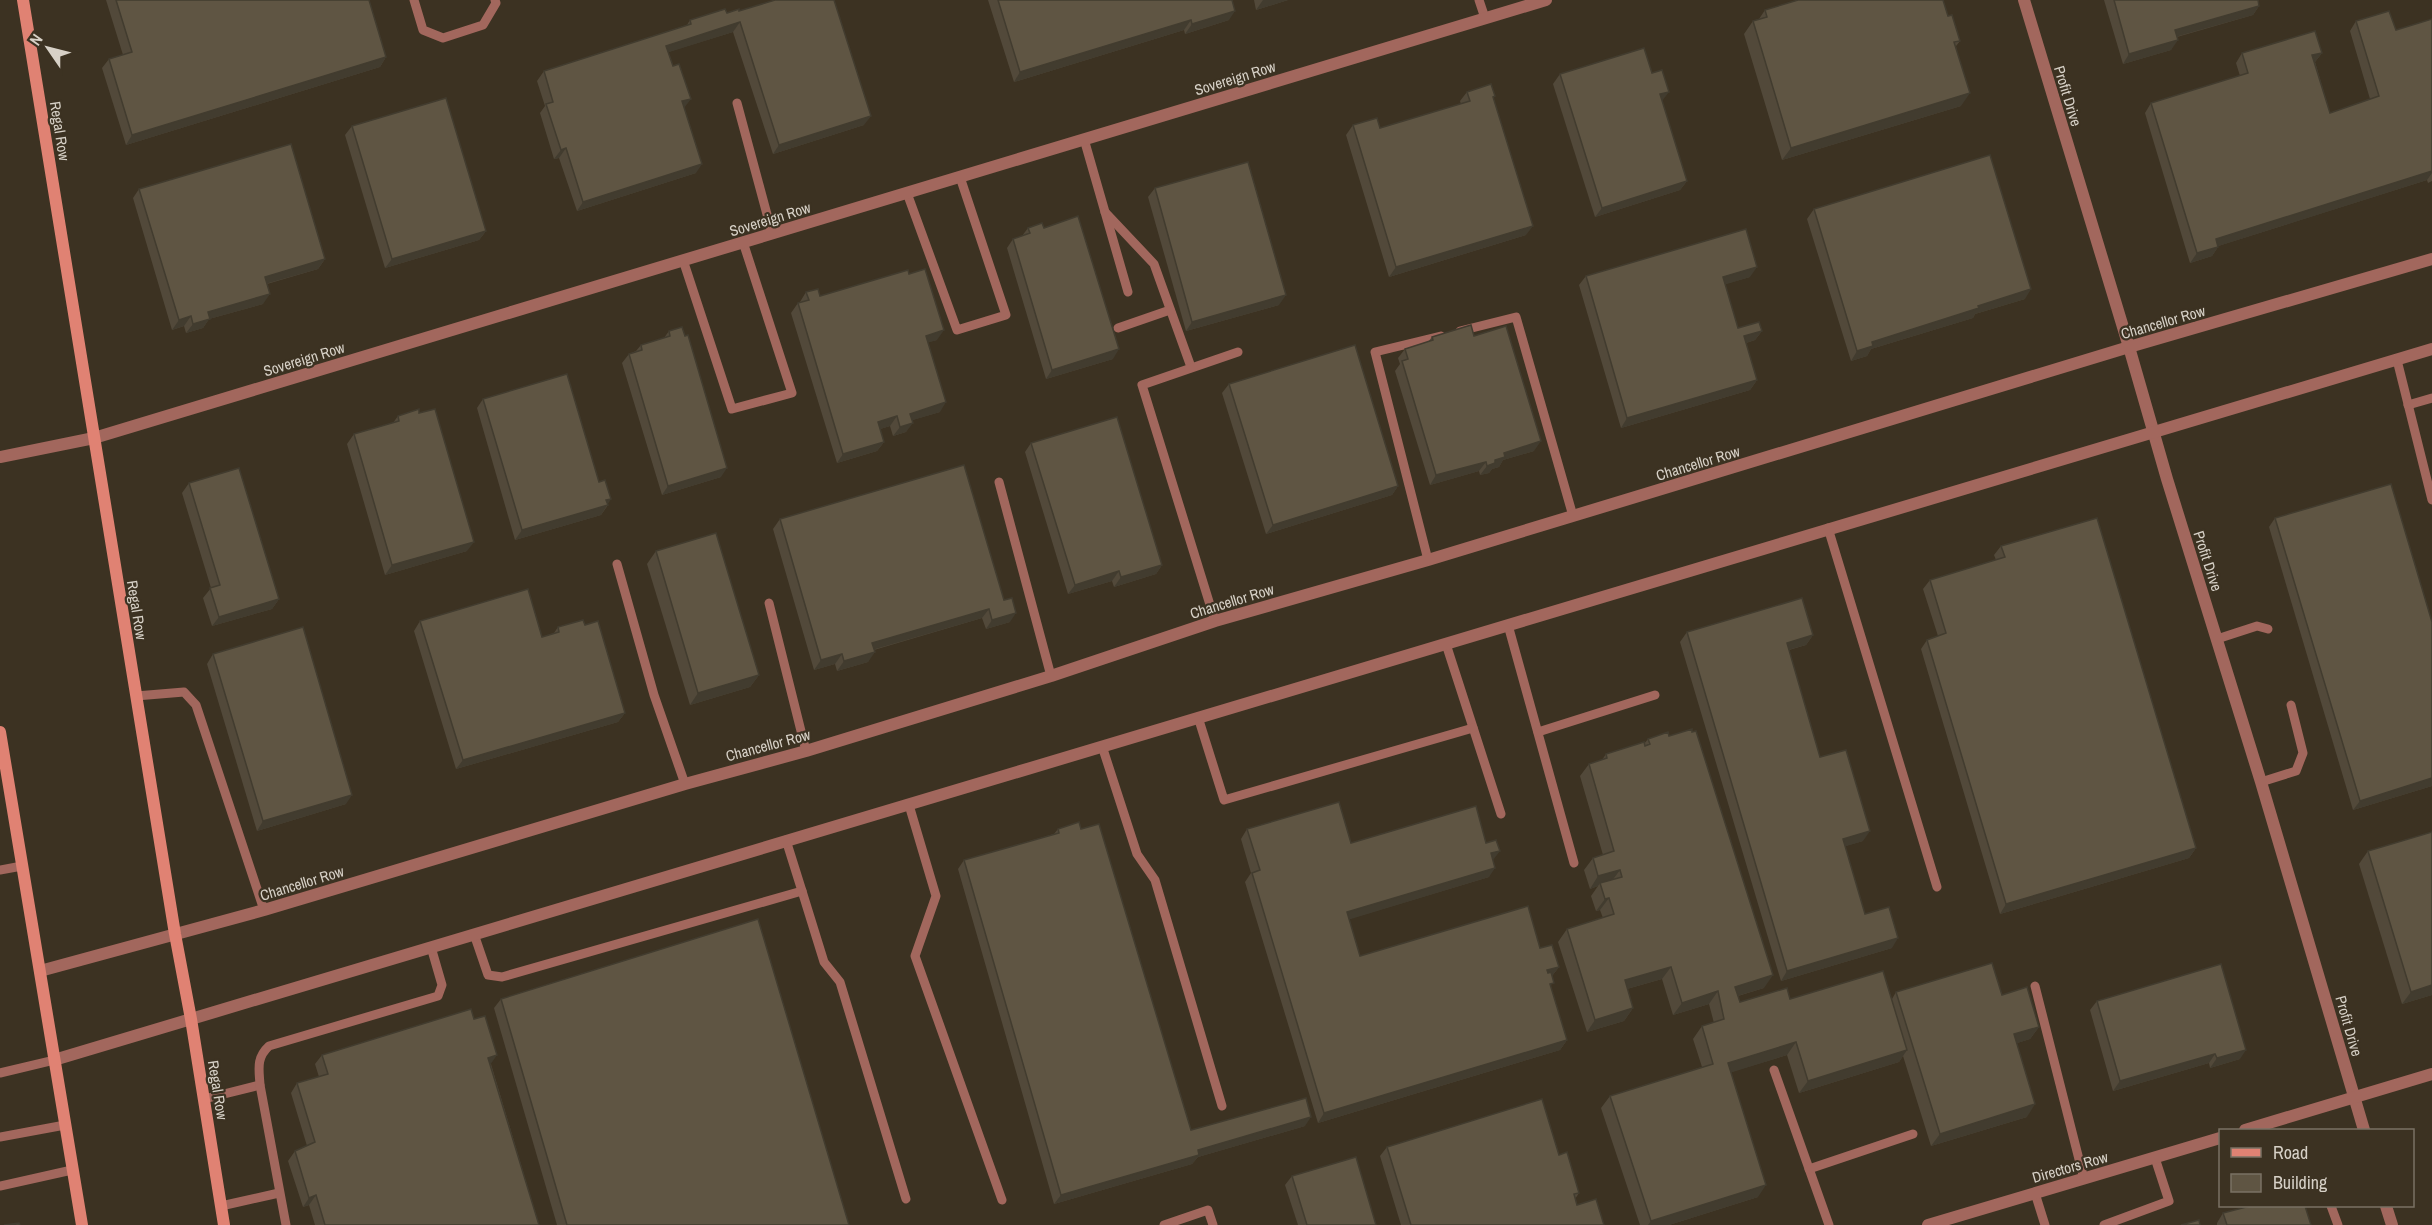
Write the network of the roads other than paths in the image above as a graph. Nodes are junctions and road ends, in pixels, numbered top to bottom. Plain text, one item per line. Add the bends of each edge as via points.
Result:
1 (23, 0) edge
2 (414, 0) edge
3 (495, 0) edge
4 (1479, 0) edge
5 (1546, 0) edge
6 (2024, 0) edge
7 (1485, 18) junction
8 (737, 103) dead end
9 (1084, 139) junction
10 (960, 177) junction
11 (907, 193) junction
12 (1105, 212) junction
13 (772, 233) junction
14 (743, 242) junction
15 (2432, 259) edge
16 (683, 260) junction
17 (1128, 292) dead end
18 (1170, 310) junction
19 (1118, 328) dead end
20 (2129, 347) junction
21 (2432, 349) edge
22 (1238, 352) dead end
23 (2397, 360) junction
24 (1191, 367) junction
25 (2432, 398) edge
26 (2408, 405) junction
27 (2153, 434) junction
28 (94, 438) junction
29 (0, 457) edge
30 (999, 482) dead end
31 (2432, 500) edge
32 (1573, 516) junction
33 (1828, 528) junction
34 (1428, 560) junction
35 (617, 564) dead end
36 (769, 603) dead end
37 (1215, 621) junction
38 (1508, 625) junction
39 (2268, 629) dead end
40 (2217, 639) junction
41 (1446, 644) junction
42 (1051, 676) junction
43 (1655, 695) dead end
44 (136, 696) junction
45 (2291, 705) dead end
46 (1198, 717) junction
47 (1473, 728) junction
48 (0, 732) edge
49 (1539, 732) junction
50 (1102, 746) junction
51 (806, 751) junction
52 (2261, 782) junction
53 (685, 784) junction
54 (6, 800) edge
55 (909, 806) junction
56 (1501, 814) dead end
57 (786, 840) junction
58 (1574, 863) dead end
59 (22, 866) junction
60 (0, 870) edge
61 (1937, 887) dead end
62 (802, 891) junction
63 (264, 910) junction
64 (175, 934) junction
65 (474, 934) junction
66 (431, 947) junction
67 (40, 971) junction
68 (2035, 986) dead end
69 (192, 1019) junction
70 (54, 1060) junction
71 (1774, 1070) edge
72 (0, 1073) edge
73 (2432, 1074) edge
74 (260, 1085) junction
75 (2354, 1098) junction
76 (204, 1099) junction
77 (1221, 1106) dead end
78 (65, 1125) junction
79 (2252, 1129) edge
80 (2363, 1129) edge
81 (1913, 1134) dead end
82 (0, 1137) edge
83 (2219, 1138) edge
84 (2155, 1158) junction
85 (1809, 1168) junction
86 (72, 1170) junction
87 (2084, 1179) junction
88 (0, 1186) edge
89 (279, 1193) junction
90 (2035, 1193) junction
91 (906, 1199) dead end
92 (1002, 1200) dead end
93 (221, 1206) junction
94 (2331, 1207) edge
95 (2386, 1207) edge
96 (82, 1225) edge
97 (224, 1225) edge
98 (286, 1225) edge
99 (1164, 1225) edge
100 (1213, 1225) edge
101 (1829, 1225) edge
102 (1929, 1225) edge
103 (2045, 1225) edge
104 (2104, 1225) edge
105 (2338, 1225) edge
106 (2392, 1225) edge

1 - 28 main road, Regal Row
2 - 3 lane via 423,30 443,38 483,25
4 - 7 lane
5 - 7 street, Sovereign Row
6 - 20 street, Profit Drive
7 - 9 street, Sovereign Row
8 - 13 lane
9 - 10 street, Sovereign Row
9 - 12 lane
10 - 11 street, Sovereign Row
10 - 11 lane via 1006,315 957,330
11 - 13 street, Sovereign Row
12 - 17 lane
12 - 18 lane via 1154,264
13 - 14 street, Sovereign Row
14 - 16 street, Sovereign Row
14 - 16 lane via 792,393 732,409
15 - 20 street, Chancellor Row
16 - 28 street, Sovereign Row
18 - 19 lane
18 - 24 lane
20 - 27 street, Profit Drive
20 - 32 street, Chancellor Row
21 - 23 street
22 - 24 lane
23 - 26 lane
23 - 27 street
24 - 37 lane via 1142,385
25 - 26 lane
26 - 31 lane
27 - 33 street
27 - 40 street, Profit Drive
28 - 29 street, Sovereign Row
28 - 44 main road, Regal Row
30 - 42 lane
32 - 34 street, Chancellor Row
32 - 34 lane via 1516,316 1375,352
33 - 38 street
33 - 61 lane
34 - 37 street, Chancellor Row
35 - 53 lane via 654,695
36 - 51 lane
37 - 42 street, Chancellor Row
38 - 41 street
38 - 49 lane
39 - 40 lane via 2258,626
40 - 52 street, Profit Drive
41 - 46 street
41 - 47 lane
42 - 51 street, Chancellor Row
43 - 49 lane
44 - 63 lane via 183,692 196,705
44 - 64 main road, Regal Row
45 - 52 lane via 2303,753 2296,771
46 - 47 lane via 1224,800
46 - 50 street
47 - 56 lane
48 - 54 main road
49 - 58 lane
50 - 55 street
50 - 77 lane via 1137,854 1155,880
51 - 53 street, Chancellor Row
52 - 75 street, Profit Drive
53 - 63 street, Chancellor Row
54 - 59 main road
55 - 57 street
55 - 92 lane via 936,896 915,956
57 - 62 lane
57 - 65 street
59 - 60 lane
59 - 67 main road
62 - 65 lane via 502,977 488,975
62 - 91 lane via 824,962 840,982
63 - 64 street, Chancellor Row
64 - 67 street, Chancellor Row
64 - 69 main road, Regal Row
65 - 66 street
66 - 69 street
66 - 74 lane via 442,985 438,996 269,1046 258,1063
67 - 70 main road
68 - 87 lane
69 - 70 street
69 - 76 main road, Regal Row
70 - 72 lane
70 - 78 main road
71 - 85 lane
73 - 75 street
74 - 76 lane
74 - 89 lane
75 - 79 street
75 - 80 street, Profit Drive
76 - 93 main road, Regal Row
78 - 82 lane
78 - 86 main road
81 - 85 lane
83 - 84 street, Directors Row
84 - 87 street, Directors Row
84 - 104 lane via 2169,1201
85 - 101 lane
86 - 88 lane
86 - 96 main road
87 - 90 street, Directors Row
89 - 93 lane
89 - 98 lane
90 - 102 street, Directors Row
90 - 103 lane
93 - 97 main road, Regal Row
94 - 105 lane
95 - 106 street
99 - 100 lane via 1208,1210

